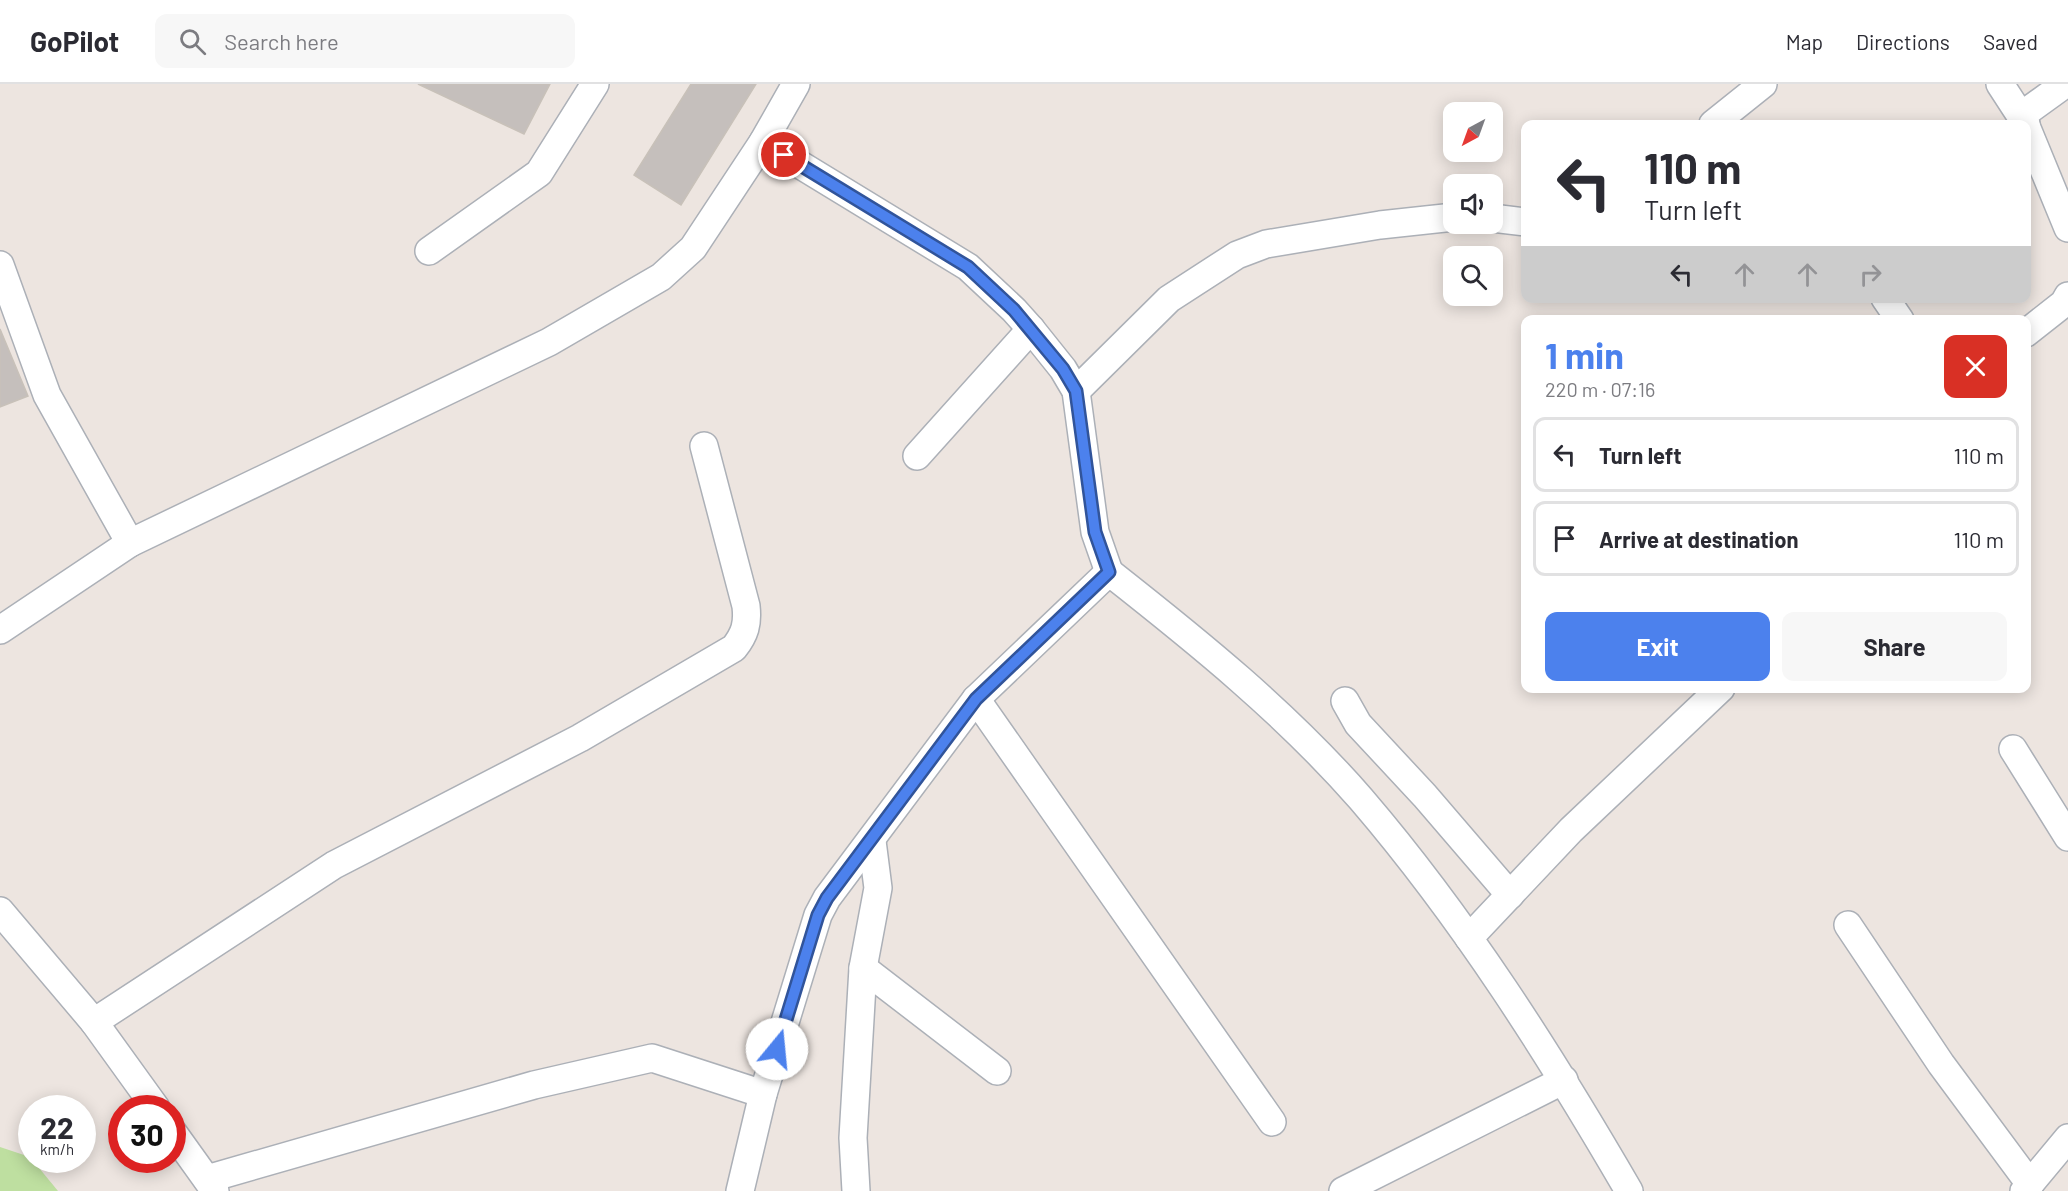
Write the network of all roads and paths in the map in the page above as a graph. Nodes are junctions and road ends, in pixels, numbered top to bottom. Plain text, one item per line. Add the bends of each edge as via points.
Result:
1 (595, 84) edge
2 (796, 84) edge
3 (1763, 84) edge
4 (2000, 84) edge
5 (2065, 84) edge
6 (1718, 120) edge
7 (2024, 120) edge
8 (2027, 120) edge
9 (2031, 137) edge
10 (764, 142) junction
11 (1443, 218) edge
12 (1503, 219) edge
13 (1521, 221) edge
14 (2068, 228) edge
15 (429, 251) dead end
16 (0, 265) edge
17 (2068, 296) edge
18 (1031, 329) junction
19 (2031, 329) edge
20 (1076, 391) junction
21 (704, 446) dead end
22 (916, 456) dead end
23 (130, 543) junction
24 (1109, 572) junction
25 (0, 630) edge
26 (1716, 693) edge
27 (976, 699) junction
28 (1345, 701) dead end
29 (2013, 750) dead end
30 (2068, 837) edge
31 (872, 841) junction
32 (1510, 895) junction
33 (0, 911) edge
34 (1848, 926) dead end
35 (1469, 938) junction
36 (863, 968) junction
37 (94, 1022) junction
38 (997, 1071) dead end
39 (1564, 1080) junction
40 (763, 1094) junction
41 (147, 1095) edge
42 (1272, 1122) dead end
43 (2068, 1138) edge
44 (186, 1150) edge
45 (211, 1185) edge
46 (2027, 1187) edge
47 (740, 1191) edge
48 (856, 1191) edge
49 (1343, 1191) edge
50 (1629, 1191) edge

1 - 15 street via 538,173
2 - 10 street
3 - 6 street
4 - 7 street
5 - 8 street
9 - 14 street
10 - 18 street via 968,267
10 - 23 street via 693,248 661,277 549,342
11 - 20 street via 1266,244 1237,255 1169,299
12 - 13 street
16 - 23 street via 47,395
17 - 19 street
18 - 20 street
18 - 22 street
20 - 24 street via 1095,532
21 - 37 street via 748,619 734,648 580,738 334,865
23 - 25 street
24 - 27 street
24 - 35 street via 1226,664 1289,724 1361,799
26 - 32 street via 1571,830
27 - 31 street
27 - 42 street
28 - 32 street via 1358,724
29 - 30 street
31 - 36 street via 878,888
31 - 40 street via 818,915
32 - 35 street
33 - 37 street
34 - 46 street
35 - 39 street
36 - 38 street
36 - 48 street via 853,1138
37 - 41 street
39 - 49 street
39 - 50 street
40 - 45 street via 652,1058 534,1085
40 - 47 street
43 - 46 street
44 - 45 street

